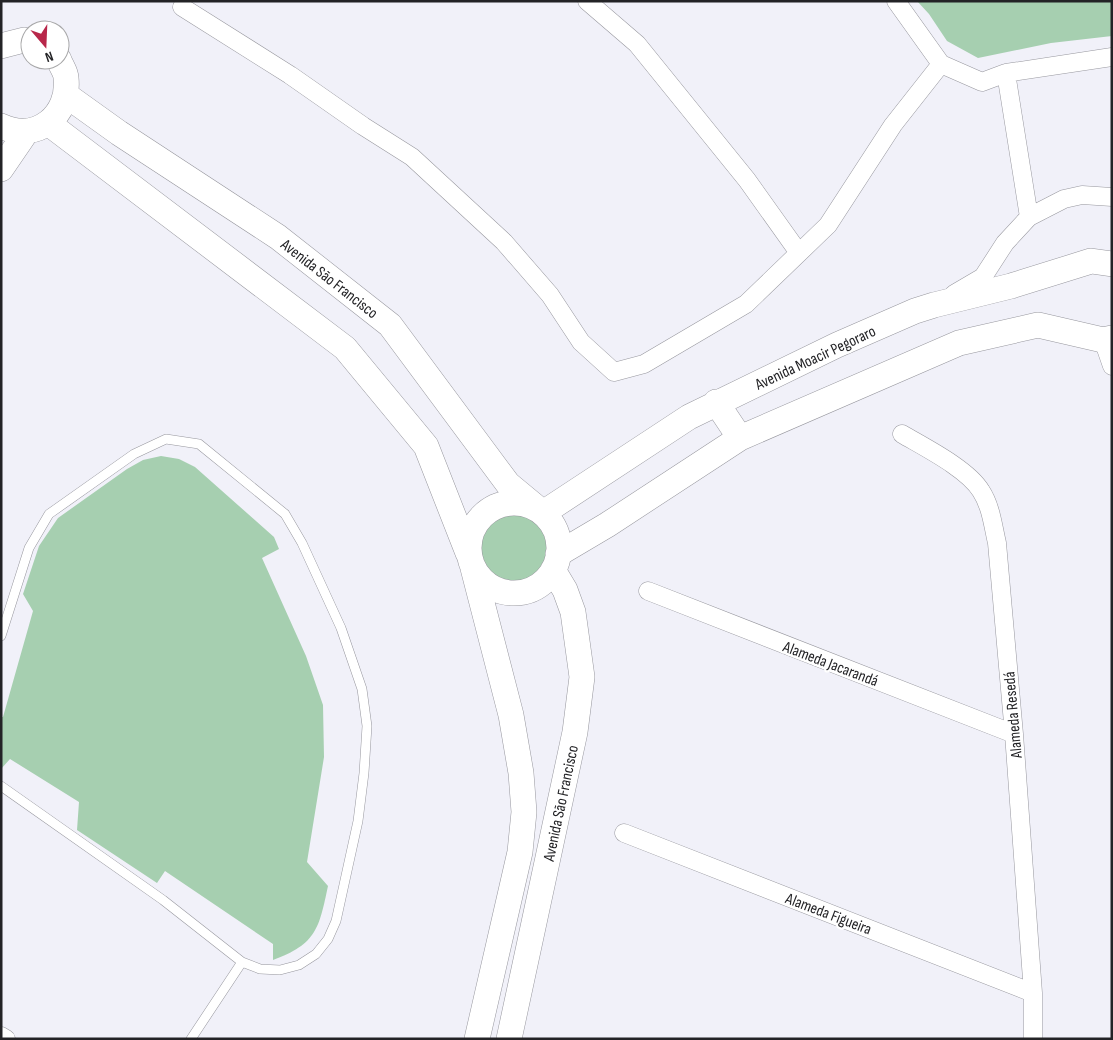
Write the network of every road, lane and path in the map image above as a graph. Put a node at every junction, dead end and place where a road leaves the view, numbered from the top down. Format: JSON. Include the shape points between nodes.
{"nodes":[{"id":1,"x":587,"y":1,"type":"edge"},
{"id":2,"x":896,"y":1,"type":"edge"},
{"id":3,"x":182,"y":7,"type":"dead end"},
{"id":4,"x":20,"y":41,"type":"edge"},
{"id":5,"x":3,"y":44,"type":"edge"},
{"id":6,"x":1112,"y":57,"type":"edge"},
{"id":7,"x":942,"y":64,"type":"junction"},
{"id":8,"x":63,"y":70,"type":"edge"},
{"id":9,"x":1006,"y":72,"type":"junction"},
{"id":10,"x":66,"y":95,"type":"junction"},
{"id":11,"x":1,"y":126,"type":"edge"},
{"id":12,"x":38,"y":127,"type":"junction"},
{"id":13,"x":1,"y":169,"type":"edge"},
{"id":14,"x":1112,"y":197,"type":"edge"},
{"id":15,"x":1029,"y":217,"type":"junction"},
{"id":16,"x":799,"y":253,"type":"junction"},
{"id":17,"x":1112,"y":264,"type":"edge"},
{"id":18,"x":934,"y":305,"type":"junction"},
{"id":19,"x":1107,"y":339,"type":"edge"},
{"id":20,"x":1112,"y":366,"type":"edge"},
{"id":21,"x":716,"y":402,"type":"junction"},
{"id":22,"x":902,"y":434,"type":"dead end"},
{"id":23,"x":740,"y":438,"type":"junction"},
{"id":24,"x":543,"y":513,"type":"junction"},
{"id":25,"x":471,"y":560,"type":"junction"},
{"id":26,"x":556,"y":562,"type":"junction"},
{"id":27,"x":648,"y":591,"type":"dead end"},
{"id":28,"x":1,"y":636,"type":"edge"},
{"id":29,"x":1014,"y":734,"type":"junction"},
{"id":30,"x":1,"y":786,"type":"edge"},
{"id":31,"x":624,"y":834,"type":"dead end"},
{"id":32,"x":242,"y":962,"type":"junction"},
{"id":33,"x":1033,"y":993,"type":"junction"},
{"id":34,"x":1,"y":1036,"type":"edge"},
{"id":35,"x":6,"y":1039,"type":"edge"},
{"id":36,"x":191,"y":1039,"type":"edge"},
{"id":37,"x":477,"y":1039,"type":"edge"},
{"id":38,"x":509,"y":1039,"type":"edge"},
{"id":39,"x":1033,"y":1039,"type":"edge"}],
"edges":[{"from":1,"to":16,"type":"street","via":[[637,44],[747,180]]},
{"from":2,"to":7,"type":"street"},
{"from":3,"to":16,"type":"street","via":[[412,156],[504,242],[550,295],[581,342],[614,372],[644,364],[746,304]]},
{"from":4,"to":5,"type":"main road"},
{"from":6,"to":9,"type":"street"},
{"from":7,"to":9,"type":"street","via":[[982,82]]},
{"from":7,"to":16,"type":"street","via":[[893,125],[828,225]]},
{"from":8,"to":10,"type":"main road"},
{"from":9,"to":15,"type":"street"},
{"from":10,"to":12,"type":"main road","via":[[60,111]]},
{"from":10,"to":24,"type":"main road","name":"Avenida São Francisco","via":[[278,237],[390,325],[508,484]]},
{"from":11,"to":12,"type":"main road","via":[[10,130]]},
{"from":12,"to":13,"type":"main road"},
{"from":12,"to":25,"type":"main road","name":"Avenida São Francisco","via":[[345,348],[426,446]]},
{"from":14,"to":15,"type":"street","via":[[1082,195],[1064,199]]},
{"from":15,"to":18,"type":"street","via":[[1004,243],[983,277]]},
{"from":17,"to":18,"type":"main road","name":"Avenida Moacir Pegoraro","via":[[1091,261]]},
{"from":18,"to":21,"type":"main road","name":"Avenida Moacir Pegoraro","via":[[837,345]]},
{"from":19,"to":20,"type":"street"},
{"from":19,"to":23,"type":"main road","via":[[1038,325],[959,343]]},
{"from":21,"to":23,"type":"main road"},
{"from":21,"to":24,"type":"main road","name":"Avenida Moacir Pegoraro"},
{"from":22,"to":29,"type":"street","name":"Alameda Resedá","via":[[953,465],[981,490],[987,502],[997,543]]},
{"from":23,"to":26,"type":"main road","via":[[606,525]]},
{"from":24,"to":25,"type":"main road","via":[[522,504],[506,503],[490,510],[477,521],[470,536]]},
{"from":24,"to":26,"type":"main road","via":[[553,525],[558,539]]},
{"from":25,"to":26,"type":"main road","via":[[486,583],[503,591],[522,592],[540,584]]},
{"from":25,"to":37,"type":"main road","name":"Avenida São Francisco","via":[[511,714],[524,812],[520,852]]},
{"from":26,"to":38,"type":"main road","name":"Avenida São Francisco","via":[[574,612],[582,677],[575,732]]},
{"from":27,"to":29,"type":"street","name":"Alameda Jacarandá"},
{"from":28,"to":32,"type":"lane","via":[[29,548],[49,514],[134,454],[166,439],[198,444],[285,514],[341,628],[362,689],[367,726],[364,773],[354,839],[336,922],[328,939],[316,954],[299,965],[280,970],[260,969]]},
{"from":29,"to":33,"type":"street","name":"Alameda Resedá"},
{"from":30,"to":32,"type":"lane","via":[[162,900]]},
{"from":31,"to":33,"type":"street","name":"Alameda Figueira"},
{"from":32,"to":36,"type":"lane"},
{"from":33,"to":39,"type":"street","name":"Alameda Resedá"},
{"from":34,"to":35,"type":"street"}]}
